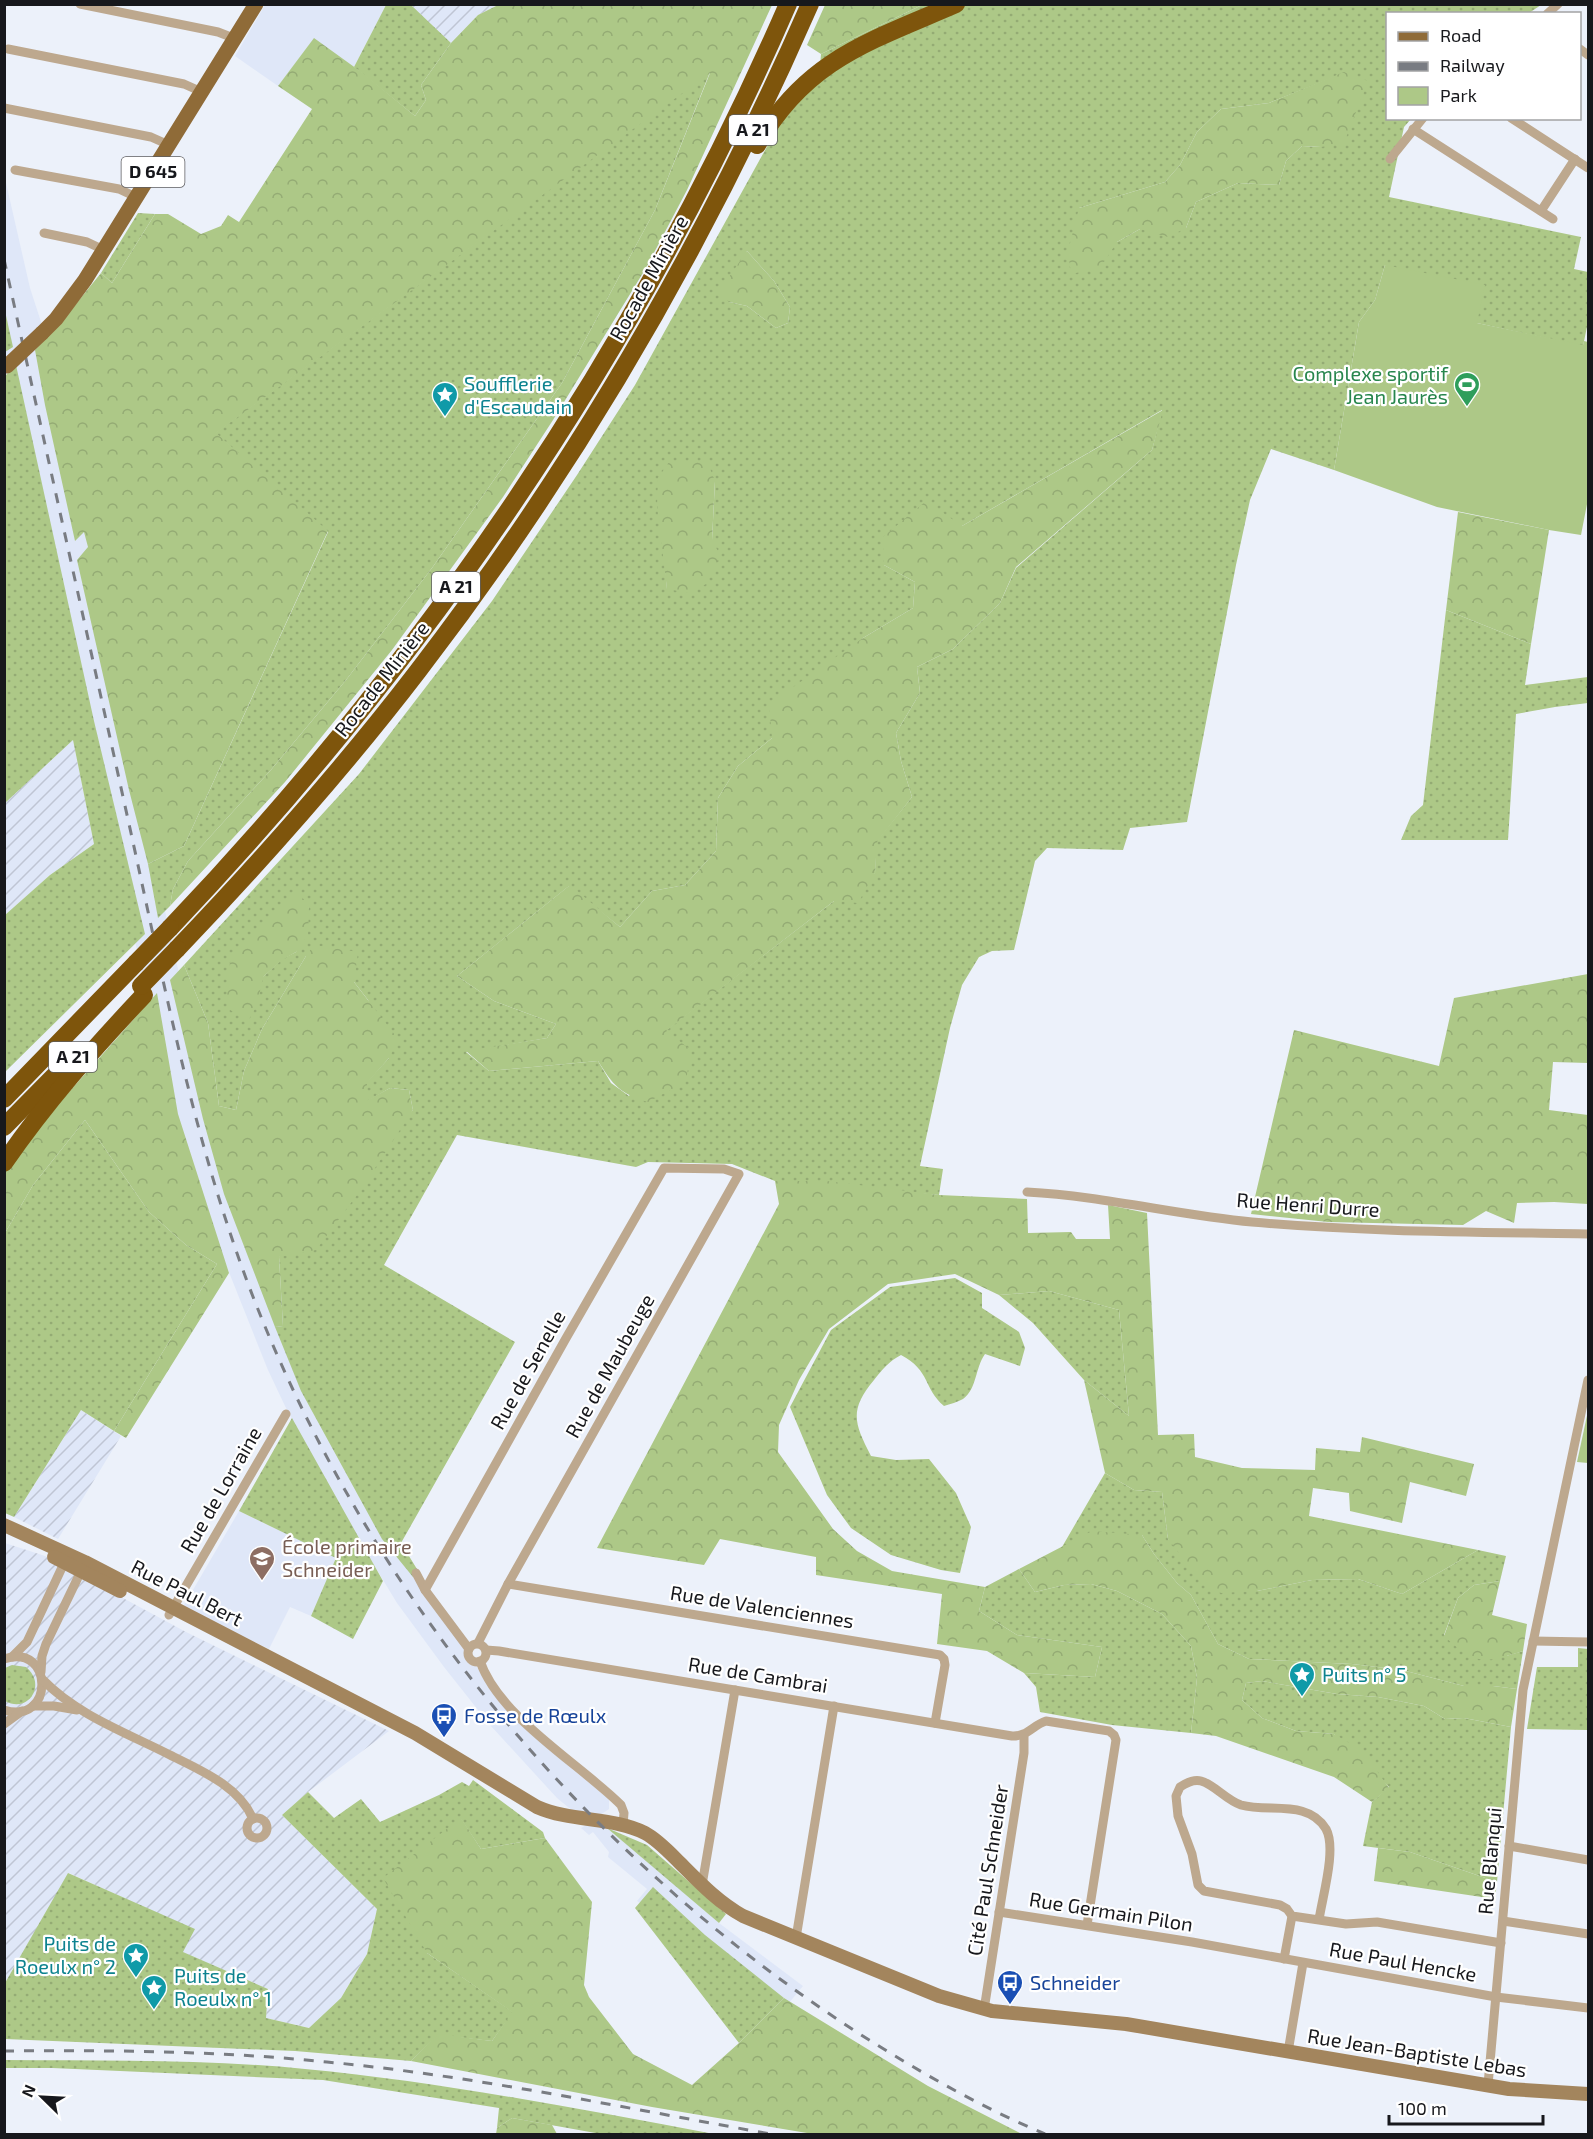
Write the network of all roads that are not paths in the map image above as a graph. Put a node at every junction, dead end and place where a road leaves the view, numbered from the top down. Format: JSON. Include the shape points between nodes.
{"nodes":[{"id":1,"x":80,"y":4,"type":"edge"},
{"id":2,"x":256,"y":4,"type":"edge"},
{"id":3,"x":788,"y":4,"type":"edge"},
{"id":4,"x":810,"y":4,"type":"edge"},
{"id":5,"x":956,"y":4,"type":"edge"},
{"id":6,"x":236,"y":39,"type":"junction"},
{"id":7,"x":8,"y":49,"type":"dead end"},
{"id":8,"x":202,"y":92,"type":"junction"},
{"id":9,"x":4,"y":108,"type":"edge"},
{"id":10,"x":1421,"y":120,"type":"edge"},
{"id":11,"x":1514,"y":120,"type":"edge"},
{"id":12,"x":1413,"y":129,"type":"junction"},
{"id":13,"x":169,"y":145,"type":"junction"},
{"id":14,"x":1390,"y":159,"type":"dead end"},
{"id":15,"x":1575,"y":159,"type":"junction"},
{"id":16,"x":1588,"y":168,"type":"edge"},
{"id":17,"x":15,"y":170,"type":"dead end"},
{"id":18,"x":136,"y":197,"type":"junction"},
{"id":19,"x":1541,"y":211,"type":"junction"},
{"id":20,"x":1553,"y":219,"type":"dead end"},
{"id":21,"x":44,"y":233,"type":"dead end"},
{"id":22,"x":104,"y":250,"type":"junction"},
{"id":23,"x":690,"y":253,"type":"junction"},
{"id":24,"x":6,"y":367,"type":"edge"},
{"id":25,"x":136,"y":963,"type":"junction"},
{"id":26,"x":143,"y":991,"type":"junction"},
{"id":27,"x":4,"y":1084,"type":"edge"},
{"id":28,"x":4,"y":1099,"type":"edge"},
{"id":29,"x":4,"y":1127,"type":"edge"},
{"id":30,"x":4,"y":1163,"type":"edge"},
{"id":31,"x":664,"y":1168,"type":"joint"},
{"id":32,"x":1027,"y":1192,"type":"dead end"},
{"id":33,"x":1588,"y":1234,"type":"edge"},
{"id":34,"x":1588,"y":1380,"type":"edge"},
{"id":35,"x":286,"y":1414,"type":"dead end"},
{"id":36,"x":4,"y":1525,"type":"edge"},
{"id":37,"x":4,"y":1534,"type":"edge"},
{"id":38,"x":66,"y":1558,"type":"junction"},
{"id":39,"x":83,"y":1566,"type":"junction"},
{"id":40,"x":416,"y":1573,"type":"dead end"},
{"id":41,"x":508,"y":1584,"type":"junction"},
{"id":42,"x":425,"y":1590,"type":"junction"},
{"id":43,"x":171,"y":1612,"type":"junction"},
{"id":44,"x":1533,"y":1641,"type":"junction"},
{"id":45,"x":1588,"y":1642,"type":"edge"},
{"id":46,"x":478,"y":1643,"type":"junction"},
{"id":47,"x":469,"y":1649,"type":"junction"},
{"id":48,"x":486,"y":1650,"type":"junction"},
{"id":49,"x":8,"y":1658,"type":"edge"},
{"id":50,"x":480,"y":1661,"type":"junction"},
{"id":51,"x":42,"y":1676,"type":"junction"},
{"id":52,"x":735,"y":1690,"type":"junction"},
{"id":53,"x":33,"y":1706,"type":"junction"},
{"id":54,"x":834,"y":1706,"type":"junction"},
{"id":55,"x":4,"y":1710,"type":"edge"},
{"id":56,"x":22,"y":1711,"type":"junction"},
{"id":57,"x":88,"y":1714,"type":"junction"},
{"id":58,"x":935,"y":1723,"type":"junction"},
{"id":59,"x":4,"y":1724,"type":"edge"},
{"id":60,"x":1024,"y":1735,"type":"junction"},
{"id":61,"x":253,"y":1819,"type":"dead end"},
{"id":62,"x":623,"y":1825,"type":"junction"},
{"id":63,"x":1509,"y":1846,"type":"junction"},
{"id":64,"x":1588,"y":1860,"type":"edge"},
{"id":65,"x":702,"y":1885,"type":"junction"},
{"id":66,"x":999,"y":1912,"type":"junction"},
{"id":67,"x":1292,"y":1916,"type":"junction"},
{"id":68,"x":1319,"y":1920,"type":"junction"},
{"id":69,"x":1503,"y":1921,"type":"junction"},
{"id":70,"x":1087,"y":1925,"type":"junction"},
{"id":71,"x":1588,"y":1934,"type":"edge"},
{"id":72,"x":796,"y":1938,"type":"junction"},
{"id":73,"x":1501,"y":1943,"type":"junction"},
{"id":74,"x":1217,"y":1947,"type":"joint"},
{"id":75,"x":1284,"y":1959,"type":"junction"},
{"id":76,"x":1303,"y":1963,"type":"junction"},
{"id":77,"x":1496,"y":1997,"type":"junction"},
{"id":78,"x":1588,"y":2008,"type":"edge"},
{"id":79,"x":984,"y":2010,"type":"junction"},
{"id":80,"x":1288,"y":2052,"type":"junction"},
{"id":81,"x":1488,"y":2085,"type":"junction"},
{"id":82,"x":1588,"y":2094,"type":"edge"}],
"edges":[{"from":1,"to":6,"type":"street","via":[[219,32]]},
{"from":2,"to":6,"type":"main road","number":"D 645"},
{"from":3,"to":25,"type":"highway","name":"Rocade Minière","number":"A 21","bridge":true,"via":[[681,228],[611,352],[473,564],[361,712],[266,824]]},
{"from":4,"to":23,"type":"highway","name":"Rocade Minière","number":"A 21"},
{"from":5,"to":23,"type":"highway","via":[[848,53],[804,83],[774,118],[710,228]]},
{"from":6,"to":8,"type":"main road","number":"D 645"},
{"from":7,"to":8,"type":"street","via":[[184,84]]},
{"from":8,"to":13,"type":"main road","number":"D 645"},
{"from":9,"to":13,"type":"street","via":[[151,137]]},
{"from":10,"to":12,"type":"street"},
{"from":11,"to":15,"type":"street"},
{"from":12,"to":14,"type":"street"},
{"from":12,"to":19,"type":"street"},
{"from":13,"to":18,"type":"main road","number":"D 645"},
{"from":15,"to":16,"type":"street"},
{"from":15,"to":19,"type":"street"},
{"from":17,"to":18,"type":"street","via":[[119,189]]},
{"from":18,"to":22,"type":"main road","number":"D 645"},
{"from":19,"to":20,"type":"street"},
{"from":21,"to":22,"type":"street","via":[[87,242]]},
{"from":22,"to":24,"type":"main road","number":"D 645","bridge":true,"via":[[67,305]]},
{"from":23,"to":26,"type":"highway","name":"Rocade Minière","number":"A 21","bridge":true,"via":[[583,435],[417,672],[360,744]]},
{"from":25,"to":27,"type":"highway"},
{"from":25,"to":28,"type":"highway","name":"Rocade Minière","number":"A 21"},
{"from":26,"to":29,"type":"highway","name":"Rocade Minière","number":"A 21"},
{"from":26,"to":30,"type":"highway","via":[[71,1074]]},
{"from":31,"to":41,"type":"street","name":"Rue de Maubeuge","via":[[724,1169],[739,1174]]},
{"from":31,"to":42,"type":"street","name":"Rue de Senelle"},
{"from":32,"to":33,"type":"street","name":"Rue Henri Durre","via":[[1336,1228]]},
{"from":34,"to":44,"type":"street","name":"Rue Blanqui"},
{"from":35,"to":43,"type":"street","name":"Rue de Lorraine"},
{"from":36,"to":38,"type":"street","name":"Rue Paul Bert"},
{"from":37,"to":38,"type":"street","name":"Rue Paul Bert"},
{"from":38,"to":39,"type":"street","name":"Rue Paul Bert"},
{"from":38,"to":49,"type":"street","via":[[27,1642]]},
{"from":39,"to":43,"type":"street","name":"Rue Paul Bert"},
{"from":39,"to":51,"type":"street","via":[[46,1644]]},
{"from":40,"to":42,"type":"street"},
{"from":41,"to":46,"type":"street","name":"Rue de Maubeuge"},
{"from":41,"to":58,"type":"street","name":"Rue de Valenciennes","via":[[939,1655],[945,1665]]},
{"from":42,"to":47,"type":"street"},
{"from":43,"to":62,"type":"street","name":"Rue Paul Bert","via":[[291,1667],[444,1748],[537,1807],[559,1815]]},
{"from":44,"to":45,"type":"street"},
{"from":44,"to":63,"type":"street","name":"Rue Blanqui","via":[[1520,1718]]},
{"from":46,"to":47,"type":"street"},
{"from":46,"to":48,"type":"street"},
{"from":47,"to":50,"type":"street","via":[[470,1659]]},
{"from":48,"to":50,"type":"street"},
{"from":48,"to":52,"type":"street","name":"Rue de Cambrai"},
{"from":49,"to":51,"type":"street","via":[[27,1659]]},
{"from":50,"to":62,"type":"street","via":[[492,1684],[517,1714],[621,1805]]},
{"from":51,"to":53,"type":"street","via":[[41,1694]]},
{"from":51,"to":57,"type":"street","via":[[60,1695]]},
{"from":52,"to":54,"type":"street","name":"Rue de Cambrai"},
{"from":52,"to":65,"type":"street"},
{"from":53,"to":56,"type":"street"},
{"from":53,"to":57,"type":"street","via":[[54,1706]]},
{"from":54,"to":58,"type":"street","name":"Rue de Cambrai"},
{"from":54,"to":72,"type":"street"},
{"from":55,"to":56,"type":"street"},
{"from":56,"to":59,"type":"street"},
{"from":57,"to":61,"type":"street","via":[[209,1776],[238,1796]]},
{"from":58,"to":60,"type":"street","name":"Rue de Cambrai"},
{"from":60,"to":66,"type":"street","name":"Cité Paul Schneider"},
{"from":60,"to":70,"type":"street","via":[[1046,1721],[1105,1730],[1115,1737]]},
{"from":62,"to":65,"type":"street","name":"Rue Paul Bert","via":[[656,1840]]},
{"from":63,"to":64,"type":"street"},
{"from":63,"to":69,"type":"street","name":"Rue Blanqui"},
{"from":65,"to":72,"type":"street","name":"Rue Paul Bert","via":[[736,1912]]},
{"from":66,"to":70,"type":"street","name":"Rue Germain Pilon"},
{"from":66,"to":79,"type":"street","name":"Cité Paul Schneider"},
{"from":67,"to":68,"type":"street"},
{"from":67,"to":68,"type":"street","via":[[1280,1905],[1208,1893],[1200,1888],[1177,1811],[1177,1792],[1184,1784],[1201,1781],[1239,1804],[1303,1811],[1321,1823],[1330,1851]]},
{"from":67,"to":75,"type":"street"},
{"from":68,"to":73,"type":"street","via":[[1346,1924],[1377,1922]]},
{"from":69,"to":71,"type":"street"},
{"from":69,"to":73,"type":"street","name":"Rue Blanqui"},
{"from":70,"to":74,"type":"street","name":"Rue Germain Pilon"},
{"from":72,"to":79,"type":"street","name":"Rue Paul Bert","via":[[939,1996]]},
{"from":73,"to":77,"type":"street","name":"Rue Blanqui"},
{"from":74,"to":75,"type":"street","name":"Rue Paul Hencke"},
{"from":75,"to":76,"type":"street","name":"Rue Paul Hencke"},
{"from":76,"to":77,"type":"street","name":"Rue Paul Hencke"},
{"from":76,"to":80,"type":"street","name":"Rue Paul Hencke"},
{"from":77,"to":78,"type":"street","name":"Rue Paul Hencke"},
{"from":77,"to":81,"type":"street","name":"Rue Blanqui"},
{"from":79,"to":80,"type":"street","name":"Rue Jean-Baptiste Lebas","via":[[1126,2024]]},
{"from":80,"to":81,"type":"street","name":"Rue Jean-Baptiste Lebas"},
{"from":81,"to":82,"type":"street","name":"Rue Jean-Baptiste Lebas"}]}
